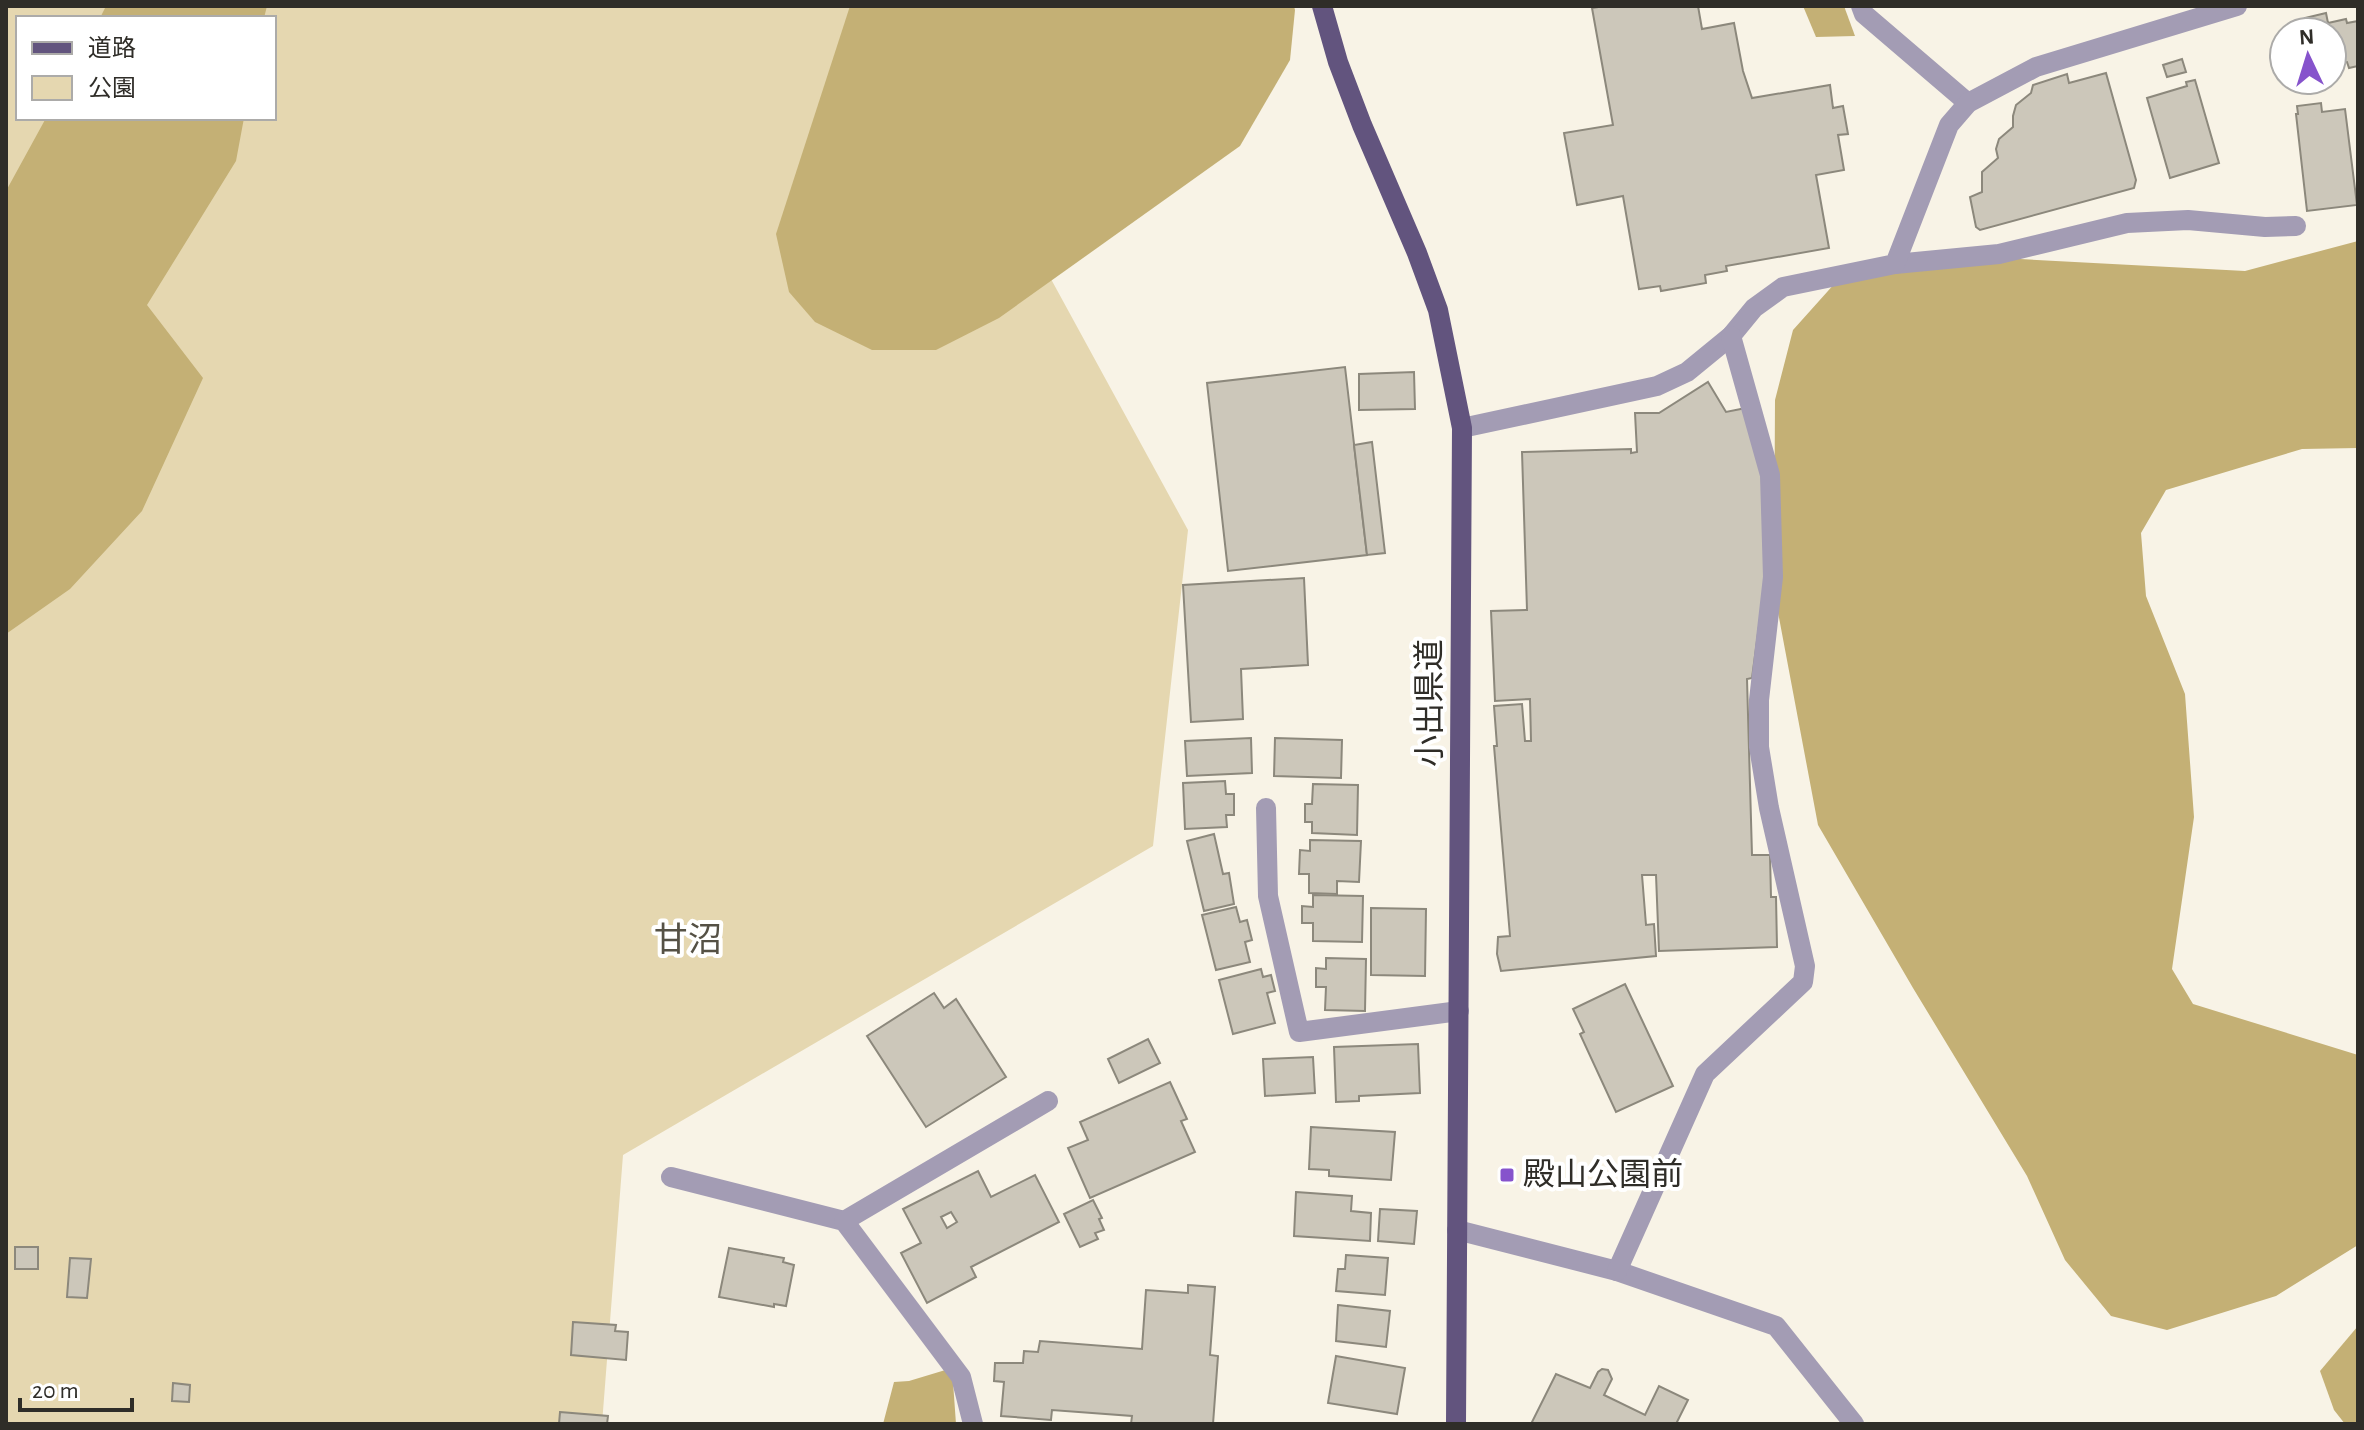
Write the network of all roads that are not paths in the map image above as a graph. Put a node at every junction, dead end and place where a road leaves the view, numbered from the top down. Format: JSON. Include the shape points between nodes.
{"nodes":[{"id":1,"x":1322,"y":6,"type":"edge"},
{"id":2,"x":1861,"y":6,"type":"edge"},
{"id":3,"x":2237,"y":6,"type":"edge"},
{"id":4,"x":1968,"y":103,"type":"junction"},
{"id":5,"x":2296,"y":226,"type":"dead end"},
{"id":6,"x":1895,"y":264,"type":"junction"},
{"id":7,"x":1731,"y":336,"type":"junction"},
{"id":8,"x":1462,"y":428,"type":"junction"},
{"id":9,"x":1266,"y":808,"type":"dead end"},
{"id":10,"x":1459,"y":1011,"type":"junction"},
{"id":11,"x":1048,"y":1101,"type":"dead end"},
{"id":12,"x":671,"y":1177,"type":"dead end"},
{"id":13,"x":844,"y":1221,"type":"junction"},
{"id":14,"x":1457,"y":1230,"type":"junction"},
{"id":15,"x":1617,"y":1271,"type":"junction"},
{"id":16,"x":973,"y":1424,"type":"edge"},
{"id":17,"x":1456,"y":1424,"type":"edge"},
{"id":18,"x":1854,"y":1424,"type":"edge"}],
"edges":[{"from":1,"to":8,"type":"main road","name":"小出県道","via":[[1338,62],[1438,310]]},
{"from":2,"to":4,"type":"street"},
{"from":3,"to":4,"type":"street","via":[[2036,67]]},
{"from":4,"to":6,"type":"street","via":[[1949,125]]},
{"from":5,"to":6,"type":"street","via":[[2188,220],[2127,223],[1999,254]]},
{"from":6,"to":7,"type":"street","via":[[1783,287],[1754,308]]},
{"from":7,"to":8,"type":"street","via":[[1687,372],[1657,386]]},
{"from":7,"to":15,"type":"street","via":[[1770,475],[1773,577],[1759,747],[1805,966],[1803,982],[1705,1074]]},
{"from":8,"to":10,"type":"main road","name":"小出県道"},
{"from":9,"to":10,"type":"street","via":[[1268,896],[1299,1032]]},
{"from":10,"to":14,"type":"main road","name":"小出県道"},
{"from":11,"to":13,"type":"street"},
{"from":12,"to":13,"type":"street"},
{"from":13,"to":16,"type":"street","via":[[961,1377]]},
{"from":14,"to":15,"type":"street"},
{"from":14,"to":17,"type":"main road","name":"小出県道"},
{"from":15,"to":18,"type":"street","via":[[1776,1326]]}]}
